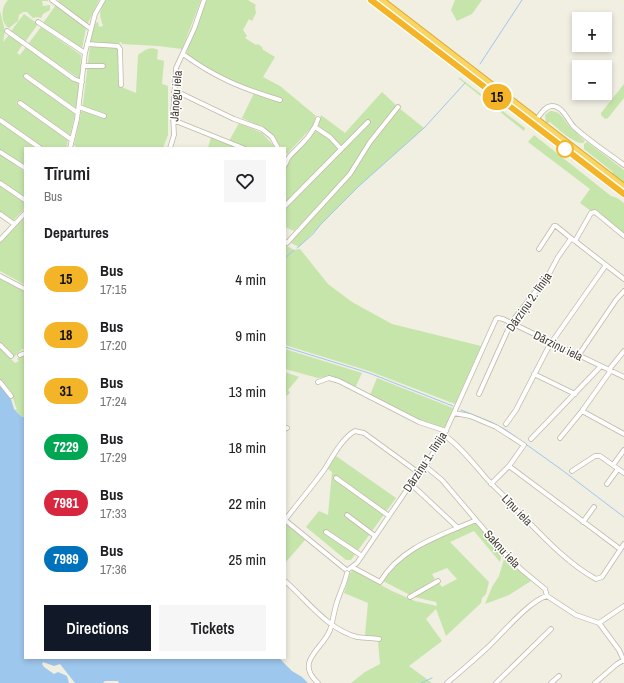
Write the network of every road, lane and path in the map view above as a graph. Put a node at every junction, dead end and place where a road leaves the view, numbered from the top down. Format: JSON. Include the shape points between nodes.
{"nodes":[{"id":1,"x":52,"y":0,"type":"edge"},
{"id":2,"x":102,"y":0,"type":"edge"},
{"id":3,"x":204,"y":0,"type":"edge"},
{"id":4,"x":371,"y":0,"type":"edge"},
{"id":5,"x":381,"y":0,"type":"edge"},
{"id":6,"x":38,"y":22,"type":"dead end"},
{"id":7,"x":91,"y":29,"type":"junction"},
{"id":8,"x":7,"y":31,"type":"dead end"},
{"id":9,"x":87,"y":44,"type":"junction"},
{"id":10,"x":85,"y":53,"type":"junction"},
{"id":11,"x":183,"y":54,"type":"junction"},
{"id":12,"x":84,"y":66,"type":"junction"},
{"id":13,"x":103,"y":66,"type":"dead end"},
{"id":14,"x":26,"y":76,"type":"dead end"},
{"id":15,"x":82,"y":82,"type":"junction"},
{"id":16,"x":121,"y":85,"type":"dead end"},
{"id":17,"x":174,"y":92,"type":"junction"},
{"id":18,"x":280,"y":100,"type":"dead end"},
{"id":19,"x":20,"y":103,"type":"dead end"},
{"id":20,"x":79,"y":107,"type":"junction"},
{"id":21,"x":398,"y":107,"type":"dead end"},
{"id":22,"x":78,"y":112,"type":"junction"},
{"id":23,"x":104,"y":116,"type":"dead end"},
{"id":24,"x":318,"y":118,"type":"dead end"},
{"id":25,"x":0,"y":120,"type":"edge"},
{"id":26,"x":173,"y":120,"type":"junction"},
{"id":27,"x":368,"y":122,"type":"dead end"},
{"id":28,"x":535,"y":122,"type":"junction"},
{"id":29,"x":315,"y":127,"type":"junction"},
{"id":30,"x":72,"y":140,"type":"junction"},
{"id":31,"x":39,"y":147,"type":"edge"},
{"id":32,"x":70,"y":147,"type":"edge"},
{"id":33,"x":172,"y":147,"type":"edge"},
{"id":34,"x":240,"y":147,"type":"edge"},
{"id":35,"x":277,"y":147,"type":"edge"},
{"id":36,"x":341,"y":149,"type":"junction"},
{"id":37,"x":0,"y":152,"type":"edge"},
{"id":38,"x":286,"y":157,"type":"edge"},
{"id":39,"x":624,"y":165,"type":"edge"},
{"id":40,"x":24,"y":167,"type":"edge"},
{"id":41,"x":0,"y":183,"type":"edge"},
{"id":42,"x":624,"y":186,"type":"edge"},
{"id":43,"x":624,"y":194,"type":"edge"},
{"id":44,"x":24,"y":199,"type":"edge"},
{"id":45,"x":286,"y":205,"type":"edge"},
{"id":46,"x":0,"y":214,"type":"edge"},
{"id":47,"x":24,"y":214,"type":"edge"},
{"id":48,"x":14,"y":224,"type":"junction"},
{"id":49,"x":624,"y":236,"type":"edge"},
{"id":50,"x":0,"y":240,"type":"edge"},
{"id":51,"x":574,"y":240,"type":"junction"},
{"id":52,"x":286,"y":243,"type":"edge"},
{"id":53,"x":539,"y":249,"type":"dead end"},
{"id":54,"x":606,"y":265,"type":"junction"},
{"id":55,"x":0,"y":276,"type":"edge"},
{"id":56,"x":624,"y":279,"type":"edge"},
{"id":57,"x":24,"y":288,"type":"edge"},
{"id":58,"x":624,"y":291,"type":"edge"},
{"id":59,"x":512,"y":323,"type":"junction"},
{"id":60,"x":552,"y":343,"type":"junction"},
{"id":61,"x":0,"y":345,"type":"edge"},
{"id":62,"x":484,"y":346,"type":"joint"},
{"id":63,"x":624,"y":351,"type":"edge"},
{"id":64,"x":24,"y":353,"type":"edge"},
{"id":65,"x":20,"y":355,"type":"dead end"},
{"id":66,"x":11,"y":356,"type":"dead end"},
{"id":67,"x":578,"y":356,"type":"junction"},
{"id":68,"x":601,"y":366,"type":"junction"},
{"id":69,"x":610,"y":370,"type":"junction"},
{"id":70,"x":534,"y":374,"type":"junction"},
{"id":71,"x":624,"y":377,"type":"edge"},
{"id":72,"x":0,"y":382,"type":"edge"},
{"id":73,"x":318,"y":382,"type":"dead end"},
{"id":74,"x":479,"y":394,"type":"dead end"},
{"id":75,"x":575,"y":394,"type":"junction"},
{"id":76,"x":11,"y":396,"type":"dead end"},
{"id":77,"x":582,"y":411,"type":"junction"},
{"id":78,"x":454,"y":413,"type":"junction"},
{"id":79,"x":506,"y":424,"type":"dead end"},
{"id":80,"x":445,"y":433,"type":"junction"},
{"id":81,"x":624,"y":434,"type":"edge"},
{"id":82,"x":560,"y":438,"type":"dead end"},
{"id":83,"x":531,"y":439,"type":"dead end"},
{"id":84,"x":624,"y":450,"type":"edge"},
{"id":85,"x":425,"y":466,"type":"junction"},
{"id":86,"x":509,"y":466,"type":"junction"},
{"id":87,"x":613,"y":466,"type":"junction"},
{"id":88,"x":618,"y":469,"type":"junction"},
{"id":89,"x":572,"y":471,"type":"dead end"},
{"id":90,"x":419,"y":473,"type":"junction"},
{"id":91,"x":624,"y":473,"type":"edge"},
{"id":92,"x":336,"y":478,"type":"dead end"},
{"id":93,"x":411,"y":484,"type":"junction"},
{"id":94,"x":491,"y":484,"type":"junction"},
{"id":95,"x":607,"y":484,"type":"dead end"},
{"id":96,"x":594,"y":507,"type":"dead end"},
{"id":97,"x":347,"y":515,"type":"dead end"},
{"id":98,"x":389,"y":516,"type":"junction"},
{"id":99,"x":286,"y":519,"type":"edge"},
{"id":100,"x":476,"y":520,"type":"junction"},
{"id":101,"x":286,"y":521,"type":"edge"},
{"id":102,"x":583,"y":522,"type":"junction"},
{"id":103,"x":458,"y":528,"type":"junction"},
{"id":104,"x":326,"y":532,"type":"dead end"},
{"id":105,"x":375,"y":536,"type":"junction"},
{"id":106,"x":624,"y":544,"type":"edge"},
{"id":107,"x":620,"y":549,"type":"junction"},
{"id":108,"x":362,"y":556,"type":"junction"},
{"id":109,"x":348,"y":569,"type":"junction"},
{"id":110,"x":286,"y":581,"type":"edge"},
{"id":111,"x":438,"y":581,"type":"dead end"},
{"id":112,"x":548,"y":596,"type":"junction"},
{"id":113,"x":410,"y":597,"type":"dead end"},
{"id":114,"x":624,"y":606,"type":"edge"},
{"id":115,"x":599,"y":623,"type":"junction"},
{"id":116,"x":331,"y":624,"type":"junction"},
{"id":117,"x":551,"y":629,"type":"dead end"},
{"id":118,"x":379,"y":639,"type":"dead end"},
{"id":119,"x":624,"y":661,"type":"edge"},
{"id":120,"x":559,"y":676,"type":"dead end"},
{"id":121,"x":318,"y":683,"type":"edge"},
{"id":122,"x":447,"y":683,"type":"edge"},
{"id":123,"x":496,"y":683,"type":"edge"},
{"id":124,"x":551,"y":683,"type":"edge"},
{"id":125,"x":595,"y":683,"type":"edge"}],
"edges":[{"from":1,"to":7,"type":"street"},
{"from":2,"to":7,"type":"street"},
{"from":3,"to":11,"type":"street","name":"Jāņogu iela"},
{"from":4,"to":28,"type":"highway"},
{"from":5,"to":28,"type":"highway"},
{"from":6,"to":10,"type":"street"},
{"from":7,"to":9,"type":"street"},
{"from":8,"to":15,"type":"street","via":[[74,79]]},
{"from":9,"to":10,"type":"street"},
{"from":9,"to":16,"type":"street","via":[[118,46]]},
{"from":10,"to":12,"type":"street"},
{"from":11,"to":17,"type":"street","name":"Jāņogu iela","via":[[176,68]]},
{"from":11,"to":18,"type":"street","via":[[220,78]]},
{"from":12,"to":13,"type":"street"},
{"from":12,"to":15,"type":"street"},
{"from":14,"to":22,"type":"street"},
{"from":15,"to":20,"type":"street"},
{"from":17,"to":26,"type":"street","name":"Jāņogu iela"},
{"from":17,"to":35,"type":"street","via":[[262,129],[272,137]]},
{"from":19,"to":30,"type":"street"},
{"from":20,"to":22,"type":"street"},
{"from":20,"to":23,"type":"street"},
{"from":21,"to":52,"type":"street","via":[[370,142],[350,174]]},
{"from":22,"to":30,"type":"street"},
{"from":24,"to":29,"type":"street"},
{"from":25,"to":31,"type":"street"},
{"from":26,"to":33,"type":"street","name":"Jāņogu iela"},
{"from":26,"to":34,"type":"street"},
{"from":27,"to":36,"type":"street"},
{"from":28,"to":39,"type":"street","via":[[547,107],[556,107],[574,126]]},
{"from":28,"to":42,"type":"highway"},
{"from":28,"to":43,"type":"highway"},
{"from":29,"to":36,"type":"street","via":[[330,137]]},
{"from":29,"to":38,"type":"street"},
{"from":30,"to":32,"type":"street"},
{"from":36,"to":45,"type":"street"},
{"from":37,"to":40,"type":"street"},
{"from":41,"to":44,"type":"street"},
{"from":46,"to":48,"type":"street"},
{"from":47,"to":48,"type":"street"},
{"from":48,"to":50,"type":"street"},
{"from":49,"to":51,"type":"street","name":"Dārziņu 2. līnija","via":[[595,212],[591,213]]},
{"from":51,"to":53,"type":"street","via":[[554,226]]},
{"from":51,"to":54,"type":"street"},
{"from":51,"to":59,"type":"street","name":"Dārziņu 2. līnija","via":[[568,242],[549,274]]},
{"from":54,"to":56,"type":"street"},
{"from":54,"to":60,"type":"street"},
{"from":55,"to":57,"type":"street"},
{"from":58,"to":67,"type":"street"},
{"from":59,"to":60,"type":"street","name":"Dārziņu iela"},
{"from":59,"to":62,"type":"street","name":"Dārziņu iela","via":[[498,318]]},
{"from":59,"to":74,"type":"street","name":"Dārziņu 2. līnija"},
{"from":60,"to":67,"type":"street","name":"Dārziņu iela"},
{"from":60,"to":70,"type":"street"},
{"from":61,"to":66,"type":"street"},
{"from":62,"to":78,"type":"street","name":"Dārziņu 1. līnija"},
{"from":63,"to":69,"type":"street"},
{"from":64,"to":65,"type":"street"},
{"from":67,"to":68,"type":"street","name":"Dārziņu iela"},
{"from":68,"to":69,"type":"street","name":"Dārziņu iela"},
{"from":68,"to":75,"type":"street"},
{"from":69,"to":71,"type":"street","name":"Dārziņu iela"},
{"from":69,"to":77,"type":"street"},
{"from":70,"to":75,"type":"street"},
{"from":70,"to":79,"type":"street"},
{"from":72,"to":76,"type":"street"},
{"from":73,"to":80,"type":"street","via":[[330,378],[339,381]]},
{"from":75,"to":83,"type":"street"},
{"from":77,"to":81,"type":"street"},
{"from":77,"to":82,"type":"street"},
{"from":78,"to":80,"type":"street","name":"Dārziņu 1. līnija"},
{"from":78,"to":86,"type":"street","via":[[470,416],[496,427],[524,445]]},
{"from":80,"to":85,"type":"street","name":"Dārziņu 1. līnija"},
{"from":80,"to":94,"type":"street","name":"Līņu iela"},
{"from":84,"to":87,"type":"street"},
{"from":85,"to":90,"type":"street","name":"Dārziņu 1. līnija"},
{"from":85,"to":100,"type":"street","name":"Sakņu iela","via":[[442,480]]},
{"from":86,"to":94,"type":"street"},
{"from":86,"to":102,"type":"street"},
{"from":87,"to":88,"type":"street"},
{"from":87,"to":89,"type":"street","via":[[600,456],[595,456]]},
{"from":88,"to":91,"type":"street"},
{"from":88,"to":95,"type":"street"},
{"from":90,"to":93,"type":"street","name":"Dārziņu 1. līnija"},
{"from":90,"to":99,"type":"street","via":[[364,434],[355,431],[334,454]]},
{"from":92,"to":98,"type":"street"},
{"from":93,"to":98,"type":"street","name":"Dārziņu 1. līnija"},
{"from":93,"to":103,"type":"street"},
{"from":94,"to":107,"type":"street","name":"Līņu iela","via":[[551,545],[596,579],[602,578]]},
{"from":96,"to":102,"type":"street"},
{"from":97,"to":105,"type":"street"},
{"from":98,"to":105,"type":"street","name":"Dārziņu 1. līnija"},
{"from":100,"to":103,"type":"street"},
{"from":100,"to":112,"type":"street","name":"Sakņu iela","via":[[505,554],[545,589]]},
{"from":101,"to":109,"type":"street"},
{"from":102,"to":107,"type":"street"},
{"from":103,"to":109,"type":"street","via":[[408,552],[384,574],[380,582]]},
{"from":104,"to":108,"type":"street"},
{"from":105,"to":108,"type":"street","name":"Dārziņu 1. līnija"},
{"from":106,"to":107,"type":"street"},
{"from":108,"to":109,"type":"street","name":"Dārziņu 1. līnija"},
{"from":109,"to":116,"type":"street"},
{"from":110,"to":116,"type":"street"},
{"from":111,"to":113,"type":"street"},
{"from":112,"to":115,"type":"street","name":"Sakņu iela","via":[[576,615]]},
{"from":112,"to":122,"type":"street","via":[[540,598],[529,607]]},
{"from":114,"to":115,"type":"street"},
{"from":115,"to":119,"type":"street"},
{"from":116,"to":118,"type":"street","via":[[358,637]]},
{"from":116,"to":121,"type":"street","via":[[328,635],[314,651],[310,661],[310,672]]},
{"from":117,"to":123,"type":"street"},
{"from":119,"to":125,"type":"street"},
{"from":120,"to":124,"type":"street"}]}
